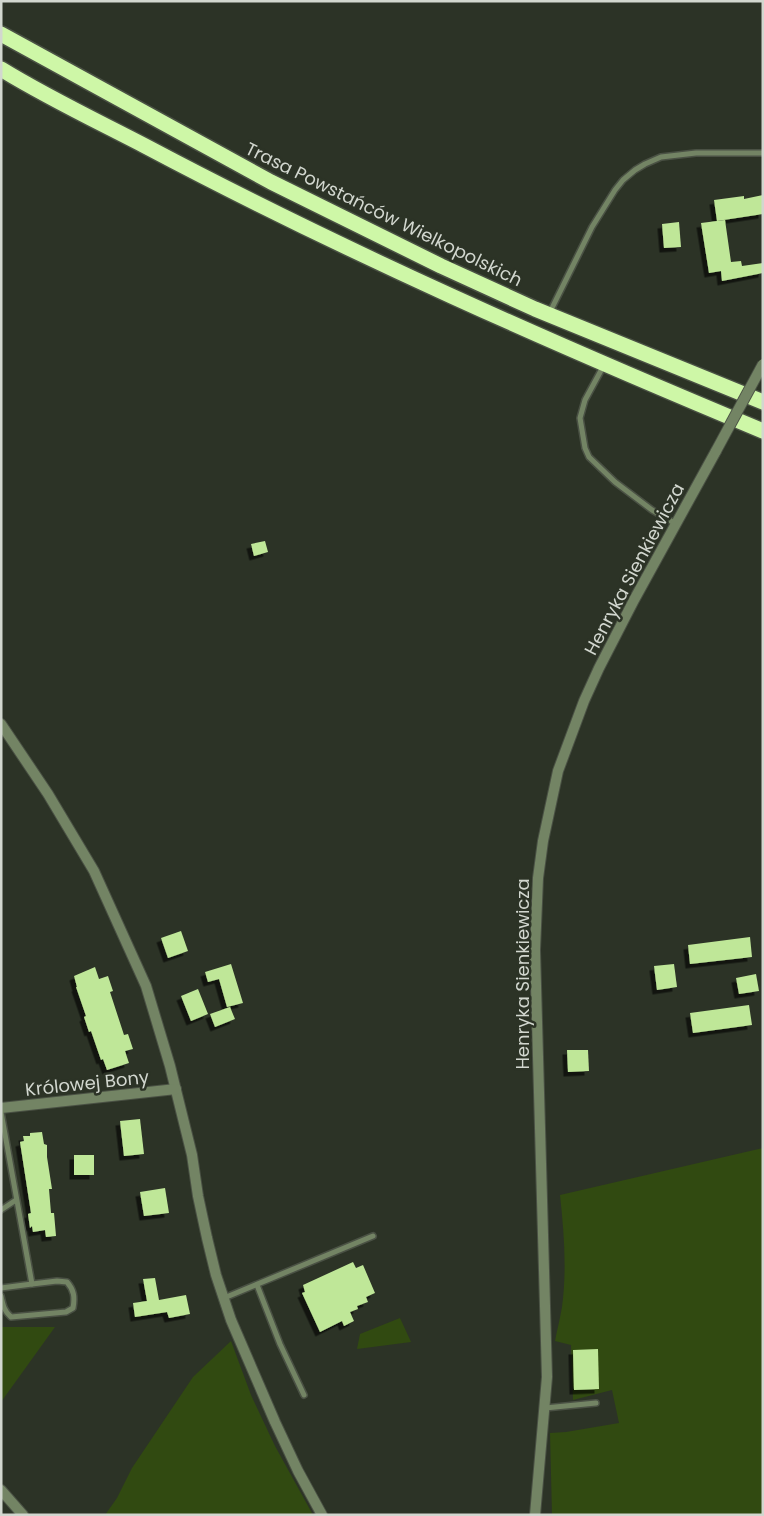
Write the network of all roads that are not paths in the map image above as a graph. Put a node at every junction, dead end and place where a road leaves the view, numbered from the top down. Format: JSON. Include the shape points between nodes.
{"nodes":[{"id":1,"x":1,"y":34,"type":"edge"},
{"id":2,"x":1,"y":70,"type":"edge"},
{"id":3,"x":763,"y":153,"type":"edge"},
{"id":4,"x":549,"y":314,"type":"junction"},
{"id":5,"x":763,"y":364,"type":"edge"},
{"id":6,"x":604,"y":365,"type":"junction"},
{"id":7,"x":763,"y":402,"type":"edge"},
{"id":8,"x":763,"y":431,"type":"edge"},
{"id":9,"x":676,"y":524,"type":"junction"},
{"id":10,"x":1,"y":724,"type":"edge"},
{"id":11,"x":176,"y":1089,"type":"junction"},
{"id":12,"x":1,"y":1108,"type":"edge"},
{"id":13,"x":1,"y":1112,"type":"edge"},
{"id":14,"x":16,"y":1200,"type":"junction"},
{"id":15,"x":1,"y":1210,"type":"edge"},
{"id":16,"x":373,"y":1236,"type":"dead end"},
{"id":17,"x":32,"y":1284,"type":"junction"},
{"id":18,"x":257,"y":1285,"type":"junction"},
{"id":19,"x":1,"y":1288,"type":"edge"},
{"id":20,"x":1,"y":1296,"type":"edge"},
{"id":21,"x":224,"y":1298,"type":"junction"},
{"id":22,"x":304,"y":1395,"type":"dead end"},
{"id":23,"x":596,"y":1403,"type":"dead end"},
{"id":24,"x":544,"y":1408,"type":"junction"},
{"id":25,"x":1,"y":1490,"type":"edge"},
{"id":26,"x":23,"y":1515,"type":"edge"},
{"id":27,"x":322,"y":1515,"type":"edge"},
{"id":28,"x":534,"y":1515,"type":"edge"}],
"edges":[{"from":1,"to":4,"type":"highway","name":"Trasa Powstańców Wielkopolskich","via":[[270,182],[441,266]]},
{"from":2,"to":6,"type":"highway","via":[[226,189],[471,306]]},
{"from":3,"to":4,"type":"lane","via":[[696,153],[661,157],[635,170],[615,190],[592,227]]},
{"from":4,"to":7,"type":"highway","name":"Trasa Powstańców Wielkopolskich"},
{"from":5,"to":9,"type":"street","name":"Henryka Sienkiewicza","bridge":true},
{"from":6,"to":8,"type":"highway"},
{"from":6,"to":9,"type":"lane","via":[[585,400],[580,418],[585,448],[615,482]]},
{"from":9,"to":24,"type":"street","name":"Henryka Sienkiewicza","via":[[584,701],[558,771],[543,842],[535,950],[547,1378]]},
{"from":10,"to":11,"type":"street","via":[[94,871],[146,986]]},
{"from":11,"to":12,"type":"street","name":"Królowej Bony"},
{"from":11,"to":21,"type":"street","via":[[207,1238]]},
{"from":13,"to":14,"type":"lane"},
{"from":14,"to":15,"type":"lane"},
{"from":14,"to":17,"type":"lane"},
{"from":16,"to":18,"type":"lane"},
{"from":17,"to":19,"type":"lane"},
{"from":17,"to":20,"type":"lane","via":[[67,1282],[72,1288],[73,1308],[66,1312],[11,1317]]},
{"from":18,"to":21,"type":"lane"},
{"from":18,"to":22,"type":"lane"},
{"from":21,"to":27,"type":"street","via":[[275,1422]]},
{"from":23,"to":24,"type":"lane"},
{"from":24,"to":28,"type":"street","name":"Henryka Sienkiewicza"},
{"from":25,"to":26,"type":"street"}]}
